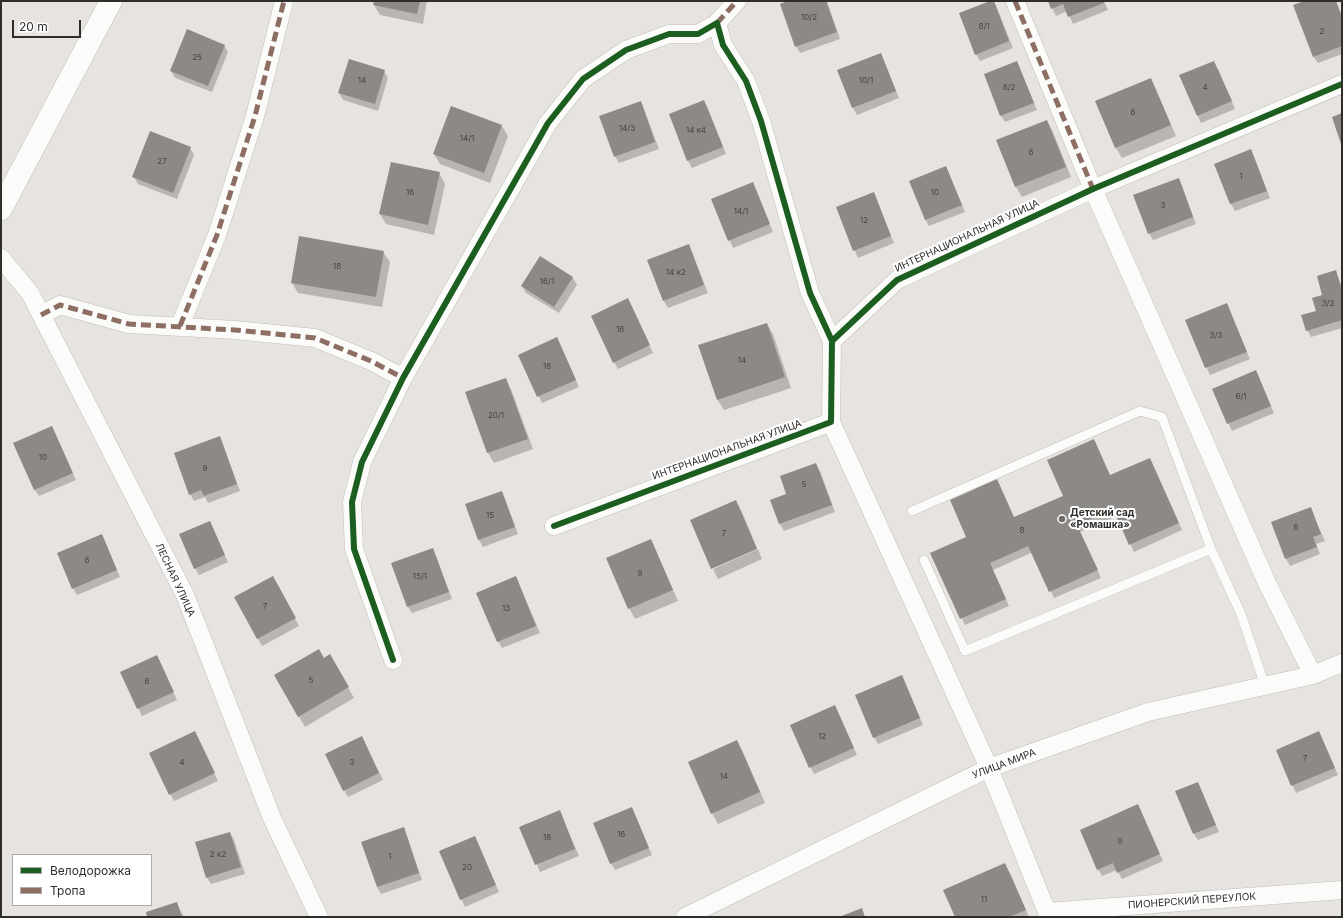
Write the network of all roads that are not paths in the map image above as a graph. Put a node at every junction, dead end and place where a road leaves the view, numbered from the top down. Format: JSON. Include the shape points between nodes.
{"nodes":[{"id":1,"x":111,"y":1,"type":"edge"},
{"id":2,"x":284,"y":1,"type":"edge"},
{"id":3,"x":737,"y":1,"type":"edge"},
{"id":4,"x":1015,"y":1,"type":"edge"},
{"id":5,"x":717,"y":23,"type":"junction"},
{"id":6,"x":1342,"y":84,"type":"edge"},
{"id":7,"x":1093,"y":189,"type":"junction"},
{"id":8,"x":1,"y":209,"type":"edge"},
{"id":9,"x":1,"y":258,"type":"edge"},
{"id":10,"x":41,"y":315,"type":"junction"},
{"id":11,"x":180,"y":326,"type":"junction"},
{"id":12,"x":832,"y":341,"type":"junction"},
{"id":13,"x":403,"y":378,"type":"junction"},
{"id":14,"x":831,"y":422,"type":"junction"},
{"id":15,"x":912,"y":511,"type":"dead end"},
{"id":16,"x":554,"y":526,"type":"dead end"},
{"id":17,"x":1212,"y":550,"type":"junction"},
{"id":18,"x":924,"y":560,"type":"dead end"},
{"id":19,"x":393,"y":660,"type":"dead end"},
{"id":20,"x":1342,"y":662,"type":"edge"},
{"id":21,"x":1313,"y":675,"type":"junction"},
{"id":22,"x":1265,"y":686,"type":"junction"},
{"id":23,"x":989,"y":768,"type":"junction"},
{"id":24,"x":1342,"y":890,"type":"edge"},
{"id":25,"x":1048,"y":914,"type":"edge"},
{"id":26,"x":319,"y":917,"type":"edge"},
{"id":27,"x":685,"y":917,"type":"edge"}],
"edges":[{"from":1,"to":8,"type":"main road"},
{"from":2,"to":11,"type":"street","via":[[256,116],[217,234]]},
{"from":3,"to":5,"type":"street"},
{"from":4,"to":7,"type":"street"},
{"from":5,"to":12,"type":"street","via":[[723,45],[746,80],[761,121],[810,293]]},
{"from":5,"to":13,"type":"street","via":[[698,34],[669,34],[626,50],[583,79],[548,123]]},
{"from":6,"to":7,"type":"street","name":"ИНТЕРНАЦИОНАЛЬНАЯ УЛИЦА"},
{"from":7,"to":12,"type":"street","name":"ИНТЕРНАЦИОНАЛЬНАЯ УЛИЦА","via":[[897,280]]},
{"from":7,"to":21,"type":"street","via":[[1267,584]]},
{"from":9,"to":10,"type":"street","name":"ЛЕСНАЯ УЛИЦА","via":[[30,293]]},
{"from":10,"to":11,"type":"street","via":[[60,305],[129,324]]},
{"from":10,"to":26,"type":"street","name":"ЛЕСНАЯ УЛИЦА","via":[[185,595],[272,818]]},
{"from":11,"to":13,"type":"street","via":[[315,338],[371,361]]},
{"from":12,"to":14,"type":"street"},
{"from":13,"to":19,"type":"street","via":[[362,462],[352,502],[354,550]]},
{"from":14,"to":16,"type":"street","name":"ИНТЕРНАЦИОНАЛЬНАЯ УЛИЦА"},
{"from":14,"to":23,"type":"street"},
{"from":15,"to":17,"type":"lane","via":[[1140,411],[1162,417]]},
{"from":17,"to":18,"type":"lane","via":[[965,651]]},
{"from":17,"to":22,"type":"lane","via":[[1241,614]]},
{"from":20,"to":21,"type":"street","name":"УЛИЦА МИРА"},
{"from":21,"to":22,"type":"street","name":"УЛИЦА МИРА"},
{"from":22,"to":23,"type":"street","name":"УЛИЦА МИРА","via":[[1148,712]]},
{"from":23,"to":25,"type":"street"},
{"from":23,"to":27,"type":"street","name":"УЛИЦА МИРА"},
{"from":24,"to":25,"type":"street","name":"ПИОНЕРСКИЙ ПЕРЕУЛОК"}]}
